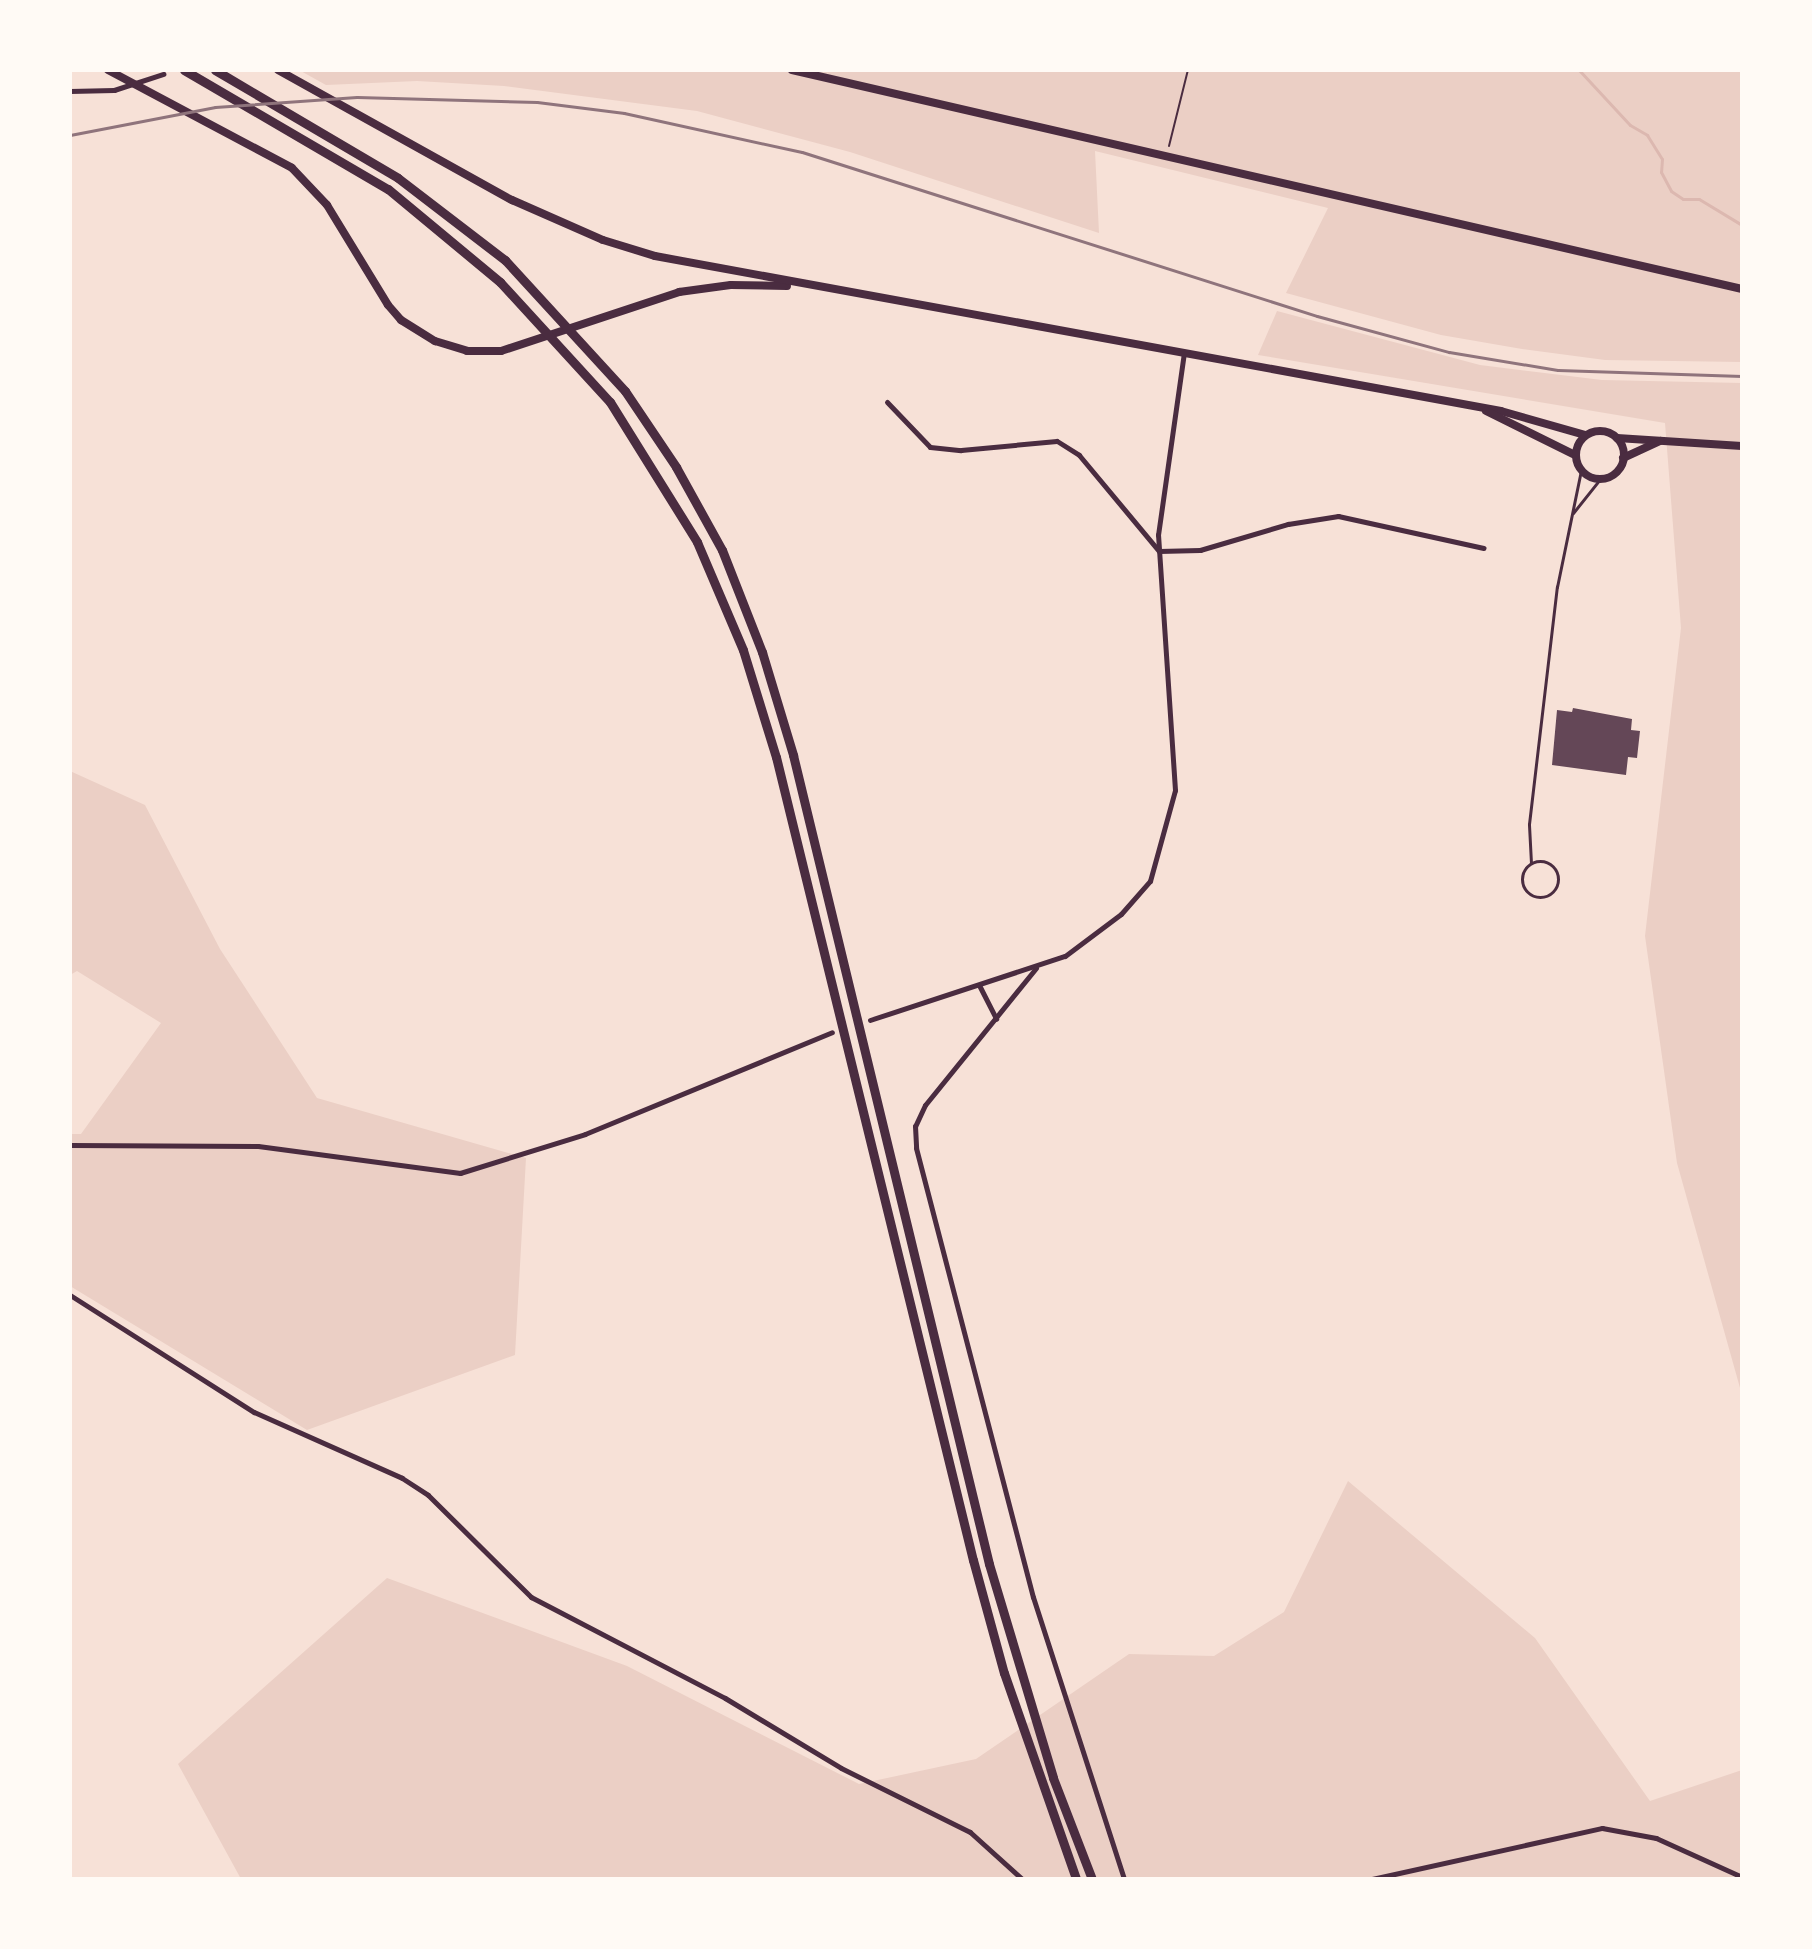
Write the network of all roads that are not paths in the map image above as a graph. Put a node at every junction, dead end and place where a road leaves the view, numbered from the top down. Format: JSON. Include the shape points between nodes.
{"nodes":[{"id":1,"x":108,"y":70,"type":"edge"},
{"id":2,"x":184,"y":70,"type":"edge"},
{"id":3,"x":215,"y":70,"type":"edge"},
{"id":4,"x":278,"y":70,"type":"edge"},
{"id":5,"x":792,"y":70,"type":"edge"},
{"id":6,"x":163,"y":74,"type":"dead end"},
{"id":7,"x":70,"y":91,"type":"edge"},
{"id":8,"x":803,"y":287,"type":"junction"},
{"id":9,"x":1742,"y":289,"type":"edge"},
{"id":10,"x":1184,"y":353,"type":"junction"},
{"id":11,"x":887,"y":402,"type":"dead end"},
{"id":12,"x":1481,"y":409,"type":"junction"},
{"id":13,"x":1585,"y":435,"type":"junction"},
{"id":14,"x":1617,"y":438,"type":"junction"},
{"id":15,"x":1661,"y":440,"type":"junction"},
{"id":16,"x":1742,"y":446,"type":"edge"},
{"id":17,"x":1575,"y":455,"type":"junction"},
{"id":18,"x":1623,"y":458,"type":"junction"},
{"id":19,"x":1581,"y":470,"type":"junction"},
{"id":20,"x":1600,"y":479,"type":"junction"},
{"id":21,"x":1573,"y":513,"type":"junction"},
{"id":22,"x":1484,"y":548,"type":"dead end"},
{"id":23,"x":1159,"y":551,"type":"junction"},
{"id":24,"x":1531,"y":863,"type":"junction"},
{"id":25,"x":1036,"y":968,"type":"junction"},
{"id":26,"x":979,"y":985,"type":"junction"},
{"id":27,"x":996,"y":1019,"type":"junction"},
{"id":28,"x":870,"y":1020,"type":"dead end"},
{"id":29,"x":832,"y":1032,"type":"dead end"},
{"id":30,"x":70,"y":1145,"type":"edge"},
{"id":31,"x":70,"y":1295,"type":"edge"},
{"id":32,"x":1742,"y":1877,"type":"edge"},
{"id":33,"x":1022,"y":1879,"type":"edge"},
{"id":34,"x":1076,"y":1879,"type":"edge"},
{"id":35,"x":1092,"y":1879,"type":"edge"},
{"id":36,"x":1124,"y":1879,"type":"edge"},
{"id":37,"x":1372,"y":1879,"type":"edge"}],
"edges":[{"from":1,"to":8,"type":"main road","via":[[292,168],[311,185],[401,320],[435,341],[467,351],[520,348],[692,290]]},
{"from":2,"to":34,"type":"highway","via":[[388,189],[447,233],[579,364],[675,502],[743,650],[791,815],[992,1631],[1043,1795]]},
{"from":3,"to":35,"type":"highway","via":[[427,196],[557,312],[652,429],[700,507],[762,652],[793,755],[989,1564],[1053,1778]]},
{"from":4,"to":8,"type":"main road","via":[[512,200],[603,240]]},
{"from":5,"to":9,"type":"main road"},
{"from":6,"to":7,"type":"street","via":[[114,90]]},
{"from":8,"to":10,"type":"main road"},
{"from":10,"to":12,"type":"main road"},
{"from":10,"to":23,"type":"street"},
{"from":11,"to":23,"type":"street","via":[[930,447],[961,450],[1057,441],[1079,455]]},
{"from":12,"to":13,"type":"main road"},
{"from":12,"to":17,"type":"main road"},
{"from":13,"to":14,"type":"main road","via":[[1602,431]]},
{"from":13,"to":17,"type":"main road"},
{"from":14,"to":15,"type":"main road"},
{"from":14,"to":18,"type":"main road"},
{"from":15,"to":16,"type":"main road"},
{"from":15,"to":18,"type":"main road"},
{"from":17,"to":19,"type":"main road"},
{"from":18,"to":20,"type":"main road","via":[[1616,472]]},
{"from":19,"to":20,"type":"main road"},
{"from":19,"to":21,"type":"lane"},
{"from":20,"to":21,"type":"lane"},
{"from":21,"to":24,"type":"lane","via":[[1558,581],[1530,811]]},
{"from":22,"to":23,"type":"street","via":[[1338,516],[1288,524],[1200,550]]},
{"from":23,"to":25,"type":"street","via":[[1175,790],[1163,845],[1150,881],[1121,914],[1065,956]]},
{"from":24,"to":24,"type":"lane","via":[[1523,873],[1523,886],[1536,897],[1547,895],[1556,887],[1554,869],[1544,862]]},
{"from":25,"to":26,"type":"street"},
{"from":25,"to":27,"type":"street"},
{"from":26,"to":27,"type":"street"},
{"from":26,"to":28,"type":"street"},
{"from":27,"to":36,"type":"street","via":[[925,1105],[915,1126],[916,1148],[1033,1597]]},
{"from":29,"to":30,"type":"street","via":[[585,1134],[460,1173],[258,1146]]},
{"from":31,"to":33,"type":"street","via":[[254,1412],[402,1478],[428,1495],[531,1597],[725,1698],[841,1768],[970,1832]]},
{"from":32,"to":37,"type":"street","via":[[1656,1838],[1602,1828]]}]}
